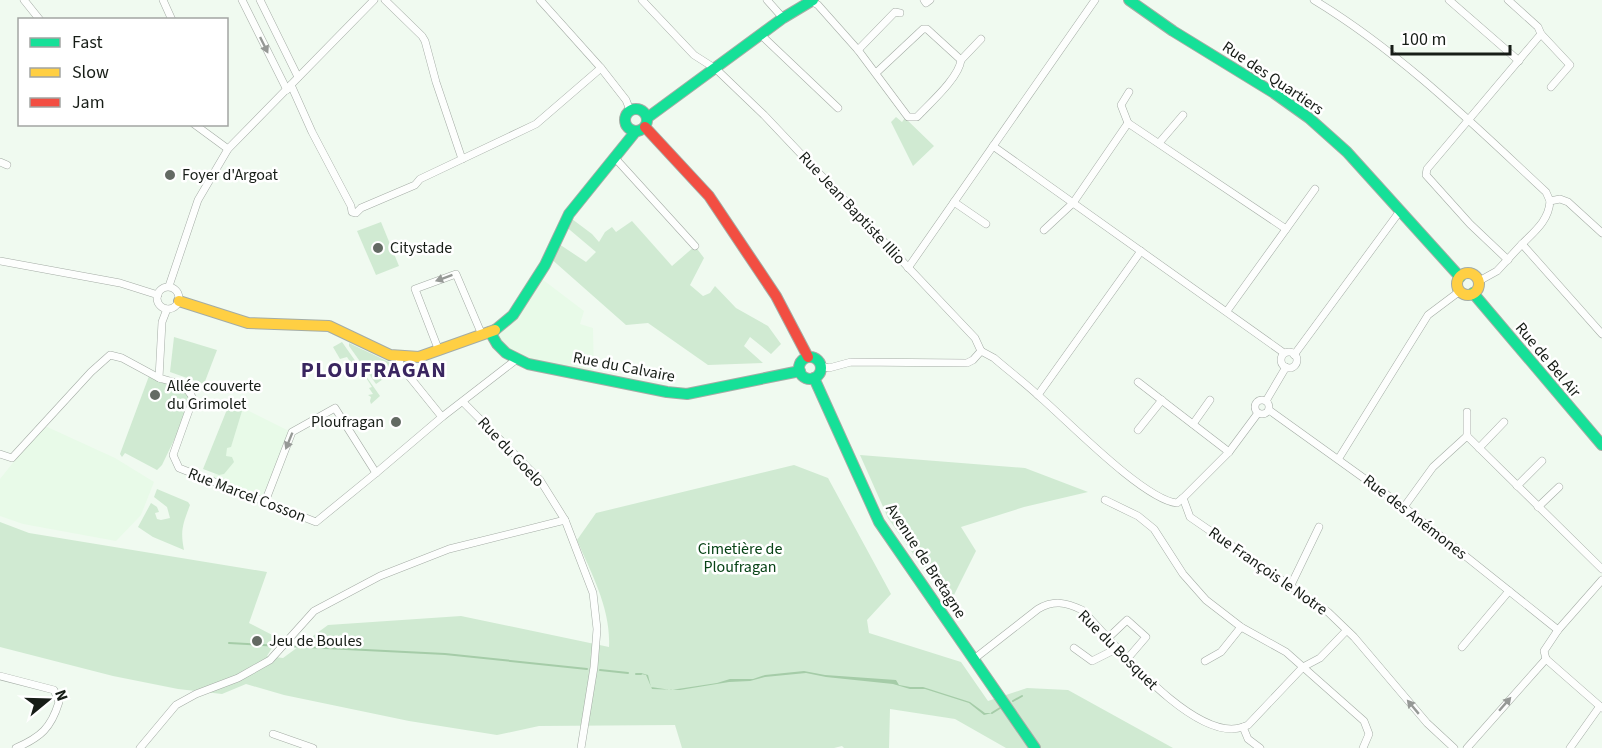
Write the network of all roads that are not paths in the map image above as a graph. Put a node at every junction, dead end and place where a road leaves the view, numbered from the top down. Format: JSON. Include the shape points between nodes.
{"nodes":[{"id":1,"x":24,"y":0,"type":"edge"},
{"id":2,"x":163,"y":0,"type":"edge"},
{"id":3,"x":242,"y":0,"type":"edge"},
{"id":4,"x":260,"y":0,"type":"edge"},
{"id":5,"x":374,"y":0,"type":"edge"},
{"id":6,"x":385,"y":0,"type":"edge"},
{"id":7,"x":540,"y":0,"type":"edge"},
{"id":8,"x":642,"y":0,"type":"edge"},
{"id":9,"x":767,"y":0,"type":"edge"},
{"id":10,"x":812,"y":0,"type":"edge"},
{"id":11,"x":924,"y":0,"type":"edge"},
{"id":12,"x":930,"y":0,"type":"edge"},
{"id":13,"x":1095,"y":0,"type":"edge"},
{"id":14,"x":1129,"y":0,"type":"edge"},
{"id":15,"x":1314,"y":0,"type":"edge"},
{"id":16,"x":1449,"y":0,"type":"edge"},
{"id":17,"x":1508,"y":0,"type":"edge"},
{"id":18,"x":900,"y":13,"type":"dead end"},
{"id":19,"x":38,"y":18,"type":"edge"},
{"id":20,"x":171,"y":18,"type":"edge"},
{"id":21,"x":783,"y":18,"type":"junction"},
{"id":22,"x":760,"y":34,"type":"junction"},
{"id":23,"x":1541,"y":34,"type":"junction"},
{"id":24,"x":981,"y":39,"type":"dead end"},
{"id":25,"x":858,"y":50,"type":"junction"},
{"id":26,"x":961,"y":60,"type":"junction"},
{"id":27,"x":1519,"y":61,"type":"junction"},
{"id":28,"x":601,"y":68,"type":"junction"},
{"id":29,"x":716,"y":69,"type":"junction"},
{"id":30,"x":876,"y":74,"type":"junction"},
{"id":31,"x":298,"y":77,"type":"junction"},
{"id":32,"x":1551,"y":87,"type":"dead end"},
{"id":33,"x":289,"y":88,"type":"junction"},
{"id":34,"x":1129,"y":92,"type":"dead end"},
{"id":35,"x":838,"y":108,"type":"dead end"},
{"id":36,"x":630,"y":110,"type":"junction"},
{"id":37,"x":1183,"y":115,"type":"dead end"},
{"id":38,"x":1468,"y":119,"type":"junction"},
{"id":39,"x":1128,"y":123,"type":"junction"},
{"id":40,"x":643,"y":125,"type":"junction"},
{"id":41,"x":197,"y":126,"type":"edge"},
{"id":42,"x":1159,"y":143,"type":"junction"},
{"id":43,"x":993,"y":146,"type":"junction"},
{"id":44,"x":228,"y":149,"type":"junction"},
{"id":45,"x":615,"y":158,"type":"junction"},
{"id":46,"x":462,"y":159,"type":"junction"},
{"id":47,"x":1315,"y":189,"type":"dead end"},
{"id":48,"x":1550,"y":201,"type":"junction"},
{"id":49,"x":954,"y":202,"type":"junction"},
{"id":50,"x":1073,"y":202,"type":"junction"},
{"id":51,"x":1400,"y":211,"type":"junction"},
{"id":52,"x":986,"y":224,"type":"dead end"},
{"id":53,"x":1286,"y":229,"type":"junction"},
{"id":54,"x":1044,"y":230,"type":"dead end"},
{"id":55,"x":1602,"y":233,"type":"edge"},
{"id":56,"x":1522,"y":244,"type":"junction"},
{"id":57,"x":694,"y":246,"type":"dead end"},
{"id":58,"x":1141,"y":251,"type":"junction"},
{"id":59,"x":1508,"y":260,"type":"junction"},
{"id":60,"x":0,"y":261,"type":"edge"},
{"id":61,"x":908,"y":267,"type":"junction"},
{"id":62,"x":1460,"y":277,"type":"junction"},
{"id":63,"x":1479,"y":280,"type":"junction"},
{"id":64,"x":168,"y":286,"type":"junction"},
{"id":65,"x":1460,"y":291,"type":"junction"},
{"id":66,"x":1473,"y":293,"type":"junction"},
{"id":67,"x":158,"y":294,"type":"junction"},
{"id":68,"x":179,"y":301,"type":"junction"},
{"id":69,"x":167,"y":309,"type":"junction"},
{"id":70,"x":1227,"y":311,"type":"junction"},
{"id":71,"x":486,"y":334,"type":"junction"},
{"id":72,"x":1602,"y":334,"type":"edge"},
{"id":73,"x":439,"y":351,"type":"junction"},
{"id":74,"x":981,"y":351,"type":"junction"},
{"id":75,"x":1284,"y":353,"type":"junction"},
{"id":76,"x":1294,"y":354,"type":"junction"},
{"id":77,"x":399,"y":356,"type":"junction"},
{"id":78,"x":808,"y":357,"type":"junction"},
{"id":79,"x":517,"y":359,"type":"junction"},
{"id":80,"x":821,"y":366,"type":"junction"},
{"id":81,"x":1286,"y":367,"type":"junction"},
{"id":82,"x":800,"y":371,"type":"junction"},
{"id":83,"x":159,"y":378,"type":"junction"},
{"id":84,"x":814,"y":378,"type":"junction"},
{"id":85,"x":1138,"y":382,"type":"dead end"},
{"id":86,"x":1038,"y":395,"type":"junction"},
{"id":87,"x":1162,"y":400,"type":"junction"},
{"id":88,"x":1210,"y":400,"type":"dead end"},
{"id":89,"x":1266,"y":401,"type":"junction"},
{"id":90,"x":464,"y":402,"type":"junction"},
{"id":91,"x":1269,"y":410,"type":"junction"},
{"id":92,"x":1467,"y":412,"type":"dead end"},
{"id":93,"x":1258,"y":413,"type":"junction"},
{"id":94,"x":442,"y":417,"type":"junction"},
{"id":95,"x":1504,"y":422,"type":"dead end"},
{"id":96,"x":1192,"y":424,"type":"junction"},
{"id":97,"x":1138,"y":430,"type":"dead end"},
{"id":98,"x":1467,"y":436,"type":"junction"},
{"id":99,"x":1602,"y":446,"type":"edge"},
{"id":100,"x":1479,"y":448,"type":"junction"},
{"id":101,"x":1229,"y":452,"type":"junction"},
{"id":102,"x":0,"y":454,"type":"edge"},
{"id":103,"x":1339,"y":458,"type":"junction"},
{"id":104,"x":1542,"y":461,"type":"dead end"},
{"id":105,"x":376,"y":473,"type":"junction"},
{"id":106,"x":1517,"y":486,"type":"junction"},
{"id":107,"x":1559,"y":487,"type":"dead end"},
{"id":108,"x":1184,"y":498,"type":"junction"},
{"id":109,"x":1105,"y":500,"type":"dead end"},
{"id":110,"x":265,"y":502,"type":"junction"},
{"id":111,"x":1404,"y":507,"type":"junction"},
{"id":112,"x":1538,"y":507,"type":"junction"},
{"id":113,"x":565,"y":520,"type":"junction"},
{"id":114,"x":1319,"y":527,"type":"dead end"},
{"id":115,"x":1602,"y":569,"type":"edge"},
{"id":116,"x":1602,"y":580,"type":"edge"},
{"id":117,"x":1291,"y":585,"type":"junction"},
{"id":118,"x":1596,"y":588,"type":"junction"},
{"id":119,"x":1509,"y":591,"type":"junction"},
{"id":120,"x":1602,"y":593,"type":"edge"},
{"id":121,"x":1241,"y":627,"type":"junction"},
{"id":122,"x":1558,"y":630,"type":"junction"},
{"id":123,"x":1347,"y":631,"type":"junction"},
{"id":124,"x":1108,"y":638,"type":"junction"},
{"id":125,"x":1462,"y":647,"type":"dead end"},
{"id":126,"x":1074,"y":648,"type":"dead end"},
{"id":127,"x":1118,"y":648,"type":"junction"},
{"id":128,"x":1128,"y":658,"type":"junction"},
{"id":129,"x":974,"y":659,"type":"junction"},
{"id":130,"x":1546,"y":659,"type":"junction"},
{"id":131,"x":1205,"y":661,"type":"dead end"},
{"id":132,"x":1303,"y":667,"type":"junction"},
{"id":133,"x":0,"y":676,"type":"edge"},
{"id":134,"x":1601,"y":707,"type":"edge"},
{"id":135,"x":1243,"y":727,"type":"junction"},
{"id":136,"x":273,"y":734,"type":"dead end"},
{"id":137,"x":16,"y":748,"type":"edge"},
{"id":138,"x":140,"y":748,"type":"edge"},
{"id":139,"x":313,"y":748,"type":"edge"},
{"id":140,"x":581,"y":748,"type":"edge"},
{"id":141,"x":1035,"y":748,"type":"edge"},
{"id":142,"x":1260,"y":748,"type":"edge"},
{"id":143,"x":1363,"y":748,"type":"edge"},
{"id":144,"x":1454,"y":748,"type":"edge"},
{"id":145,"x":1467,"y":748,"type":"edge"},
{"id":146,"x":1570,"y":748,"type":"edge"}],
"edges":[{"from":1,"to":19,"type":"street"},
{"from":2,"to":20,"type":"street"},
{"from":3,"to":33,"type":"street","one_way":true},
{"from":4,"to":31,"type":"street"},
{"from":5,"to":31,"type":"street"},
{"from":6,"to":46,"type":"street","via":[[425,41]]},
{"from":7,"to":28,"type":"street"},
{"from":8,"to":29,"type":"street","name":"Rue Jean Baptiste Illio","via":[[694,55]]},
{"from":9,"to":21,"type":"street"},
{"from":10,"to":21,"type":"street"},
{"from":10,"to":25,"type":"street"},
{"from":11,"to":12,"type":"street"},
{"from":13,"to":43,"type":"street"},
{"from":14,"to":51,"type":"street","name":"Rue des Quartiers","via":[[1309,118],[1347,152]]},
{"from":15,"to":38,"type":"street","via":[[1382,45]]},
{"from":16,"to":27,"type":"street"},
{"from":17,"to":23,"type":"street"},
{"from":18,"to":25,"type":"street","via":[[895,12]]},
{"from":21,"to":22,"type":"street"},
{"from":22,"to":29,"type":"street"},
{"from":22,"to":35,"type":"street"},
{"from":23,"to":27,"type":"street"},
{"from":23,"to":32,"type":"street","via":[[1570,65]]},
{"from":24,"to":26,"type":"street"},
{"from":25,"to":30,"type":"street"},
{"from":26,"to":30,"type":"street","via":[[927,28]]},
{"from":26,"to":30,"type":"street","via":[[941,92],[917,117],[908,117]]},
{"from":27,"to":38,"type":"street"},
{"from":28,"to":36,"type":"street"},
{"from":28,"to":46,"type":"street","via":[[536,124]]},
{"from":29,"to":40,"type":"street"},
{"from":29,"to":61,"type":"street","name":"Rue Jean Baptiste Illio"},
{"from":31,"to":33,"type":"street"},
{"from":33,"to":44,"type":"street"},
{"from":33,"to":46,"type":"street","via":[[355,210]]},
{"from":34,"to":39,"type":"street","via":[[1121,105]]},
{"from":36,"to":40,"type":"street","via":[[641,110]]},
{"from":36,"to":40,"type":"street","via":[[625,123],[629,129]]},
{"from":37,"to":42,"type":"street"},
{"from":38,"to":48,"type":"street","via":[[1546,192]]},
{"from":38,"to":59,"type":"street","via":[[1426,169],[1426,175],[1470,225]]},
{"from":39,"to":42,"type":"street"},
{"from":39,"to":50,"type":"street"},
{"from":40,"to":45,"type":"street"},
{"from":40,"to":78,"type":"street","via":[[709,196],[776,296]]},
{"from":41,"to":44,"type":"street"},
{"from":42,"to":53,"type":"street"},
{"from":43,"to":49,"type":"street"},
{"from":43,"to":50,"type":"street"},
{"from":44,"to":64,"type":"street","via":[[198,200]]},
{"from":45,"to":57,"type":"street"},
{"from":45,"to":71,"type":"street","via":[[569,214],[545,265],[513,315]]},
{"from":47,"to":53,"type":"street"},
{"from":48,"to":55,"type":"street","via":[[1568,202]]},
{"from":48,"to":56,"type":"street","via":[[1546,219]]},
{"from":49,"to":52,"type":"street"},
{"from":49,"to":61,"type":"street"},
{"from":50,"to":54,"type":"street"},
{"from":50,"to":58,"type":"street"},
{"from":51,"to":62,"type":"street","name":"Rue des Quartiers"},
{"from":51,"to":76,"type":"street"},
{"from":53,"to":70,"type":"street"},
{"from":56,"to":59,"type":"street"},
{"from":56,"to":72,"type":"street"},
{"from":58,"to":70,"type":"street"},
{"from":58,"to":86,"type":"street"},
{"from":59,"to":63,"type":"street"},
{"from":60,"to":67,"type":"street"},
{"from":61,"to":74,"type":"street","name":"Rue Jean Baptiste Illio","via":[[978,341]]},
{"from":62,"to":63,"type":"street","via":[[1472,273]]},
{"from":62,"to":65,"type":"street"},
{"from":63,"to":66,"type":"street"},
{"from":64,"to":67,"type":"street"},
{"from":64,"to":68,"type":"street","via":[[177,291]]},
{"from":65,"to":66,"type":"street"},
{"from":65,"to":103,"type":"street","via":[[1428,315]]},
{"from":66,"to":99,"type":"street","name":"Rue de Bel Air"},
{"from":67,"to":69,"type":"street","via":[[160,305]]},
{"from":68,"to":69,"type":"street"},
{"from":68,"to":77,"type":"street","via":[[248,323],[329,326]]},
{"from":69,"to":83,"type":"street","via":[[162,322]]},
{"from":70,"to":75,"type":"street"},
{"from":71,"to":73,"type":"street"},
{"from":71,"to":73,"type":"street","one_way":true,"via":[[456,274],[452,275],[415,289]]},
{"from":71,"to":79,"type":"street","name":"Rue du Calvaire","via":[[508,356]]},
{"from":73,"to":77,"type":"street","via":[[419,357]]},
{"from":74,"to":80,"type":"street","via":[[968,363],[851,362],[829,368]]},
{"from":74,"to":86,"type":"street"},
{"from":75,"to":76,"type":"street"},
{"from":75,"to":81,"type":"street","via":[[1281,361]]},
{"from":76,"to":81,"type":"street","via":[[1295,365]]},
{"from":77,"to":94,"type":"street","via":[[400,364]]},
{"from":78,"to":80,"type":"street","via":[[818,360]]},
{"from":78,"to":82,"type":"street","via":[[800,364]]},
{"from":79,"to":82,"type":"street","name":"Rue du Calvaire","via":[[687,394]]},
{"from":79,"to":90,"type":"street"},
{"from":80,"to":84,"type":"street"},
{"from":81,"to":89,"type":"street"},
{"from":82,"to":84,"type":"street","via":[[807,378]]},
{"from":83,"to":102,"type":"street","name":"Rue Marcel Cosson","via":[[122,358],[110,356],[12,458]]},
{"from":83,"to":110,"type":"street","name":"Rue Marcel Cosson","via":[[189,390],[193,399],[172,455],[179,468]]},
{"from":84,"to":129,"type":"street","name":"Avenue de Bretagne","via":[[879,522]]},
{"from":85,"to":87,"type":"street"},
{"from":86,"to":108,"type":"street","via":[[1150,493],[1167,502],[1177,503]]},
{"from":87,"to":96,"type":"street"},
{"from":87,"to":97,"type":"street"},
{"from":88,"to":96,"type":"street"},
{"from":89,"to":91,"type":"street"},
{"from":89,"to":93,"type":"street","via":[[1256,402]]},
{"from":90,"to":94,"type":"street"},
{"from":90,"to":113,"type":"street","name":"Rue du Goelo","via":[[540,480]]},
{"from":91,"to":93,"type":"street"},
{"from":91,"to":103,"type":"street","name":"Rue des Anémones"},
{"from":92,"to":98,"type":"street"},
{"from":93,"to":101,"type":"street"},
{"from":94,"to":105,"type":"street"},
{"from":95,"to":100,"type":"street"},
{"from":96,"to":101,"type":"street"},
{"from":98,"to":100,"type":"street"},
{"from":98,"to":111,"type":"street","via":[[1433,467]]},
{"from":100,"to":106,"type":"street"},
{"from":101,"to":108,"type":"street"},
{"from":103,"to":111,"type":"street","name":"Rue des Anémones"},
{"from":104,"to":106,"type":"street"},
{"from":105,"to":110,"type":"street","name":"Rue Marcel Cosson","via":[[316,522]]},
{"from":105,"to":110,"type":"street","one_way":true,"via":[[335,408],[292,432]]},
{"from":106,"to":112,"type":"street"},
{"from":107,"to":112,"type":"street"},
{"from":108,"to":117,"type":"street","name":"Rue François le Notre","via":[[1190,517]]},
{"from":109,"to":121,"type":"street","via":[[1138,516],[1154,529],[1183,574],[1206,600]]},
{"from":111,"to":119,"type":"street","name":"Rue des Anémones"},
{"from":112,"to":115,"type":"street"},
{"from":113,"to":138,"type":"street","via":[[450,549],[380,576],[314,611],[270,660],[176,705]]},
{"from":113,"to":140,"type":"street","name":"Rue du Goelo","via":[[593,593],[597,629]]},
{"from":114,"to":117,"type":"street"},
{"from":116,"to":118,"type":"street"},
{"from":117,"to":123,"type":"street","name":"Rue François le Notre"},
{"from":118,"to":120,"type":"street"},
{"from":118,"to":122,"type":"street"},
{"from":119,"to":122,"type":"street","name":"Rue des Anémones"},
{"from":119,"to":125,"type":"street"},
{"from":121,"to":131,"type":"street","via":[[1221,652]]},
{"from":121,"to":132,"type":"street","via":[[1286,652]]},
{"from":122,"to":130,"type":"street","via":[[1544,651]]},
{"from":123,"to":132,"type":"street","via":[[1320,658]]},
{"from":144,"to":123,"type":"street","name":"Rue François le Notre","one_way":true,"via":[[1427,723]]},
{"from":124,"to":127,"type":"street","name":"Rue du Bosquet"},
{"from":124,"to":128,"type":"street","via":[[1126,620],[1146,637]]},
{"from":124,"to":129,"type":"street","name":"Rue du Bosquet","via":[[1082,610],[1066,603],[1050,603]]},
{"from":126,"to":127,"type":"street","via":[[1092,661]]},
{"from":127,"to":128,"type":"street","name":"Rue du Bosquet"},
{"from":128,"to":135,"type":"street","name":"Rue du Bosquet","via":[[1159,692],[1206,724],[1232,731]]},
{"from":129,"to":141,"type":"street","name":"Avenue de Bretagne"},
{"from":130,"to":134,"type":"street"},
{"from":145,"to":130,"type":"street","one_way":true},
{"from":132,"to":135,"type":"street"},
{"from":132,"to":143,"type":"street","via":[[1364,722],[1369,734]]},
{"from":133,"to":137,"type":"street","via":[[54,690],[59,702],[43,733]]},
{"from":134,"to":146,"type":"street"},
{"from":135,"to":142,"type":"street","via":[[1248,739]]},
{"from":136,"to":139,"type":"street"}]}
